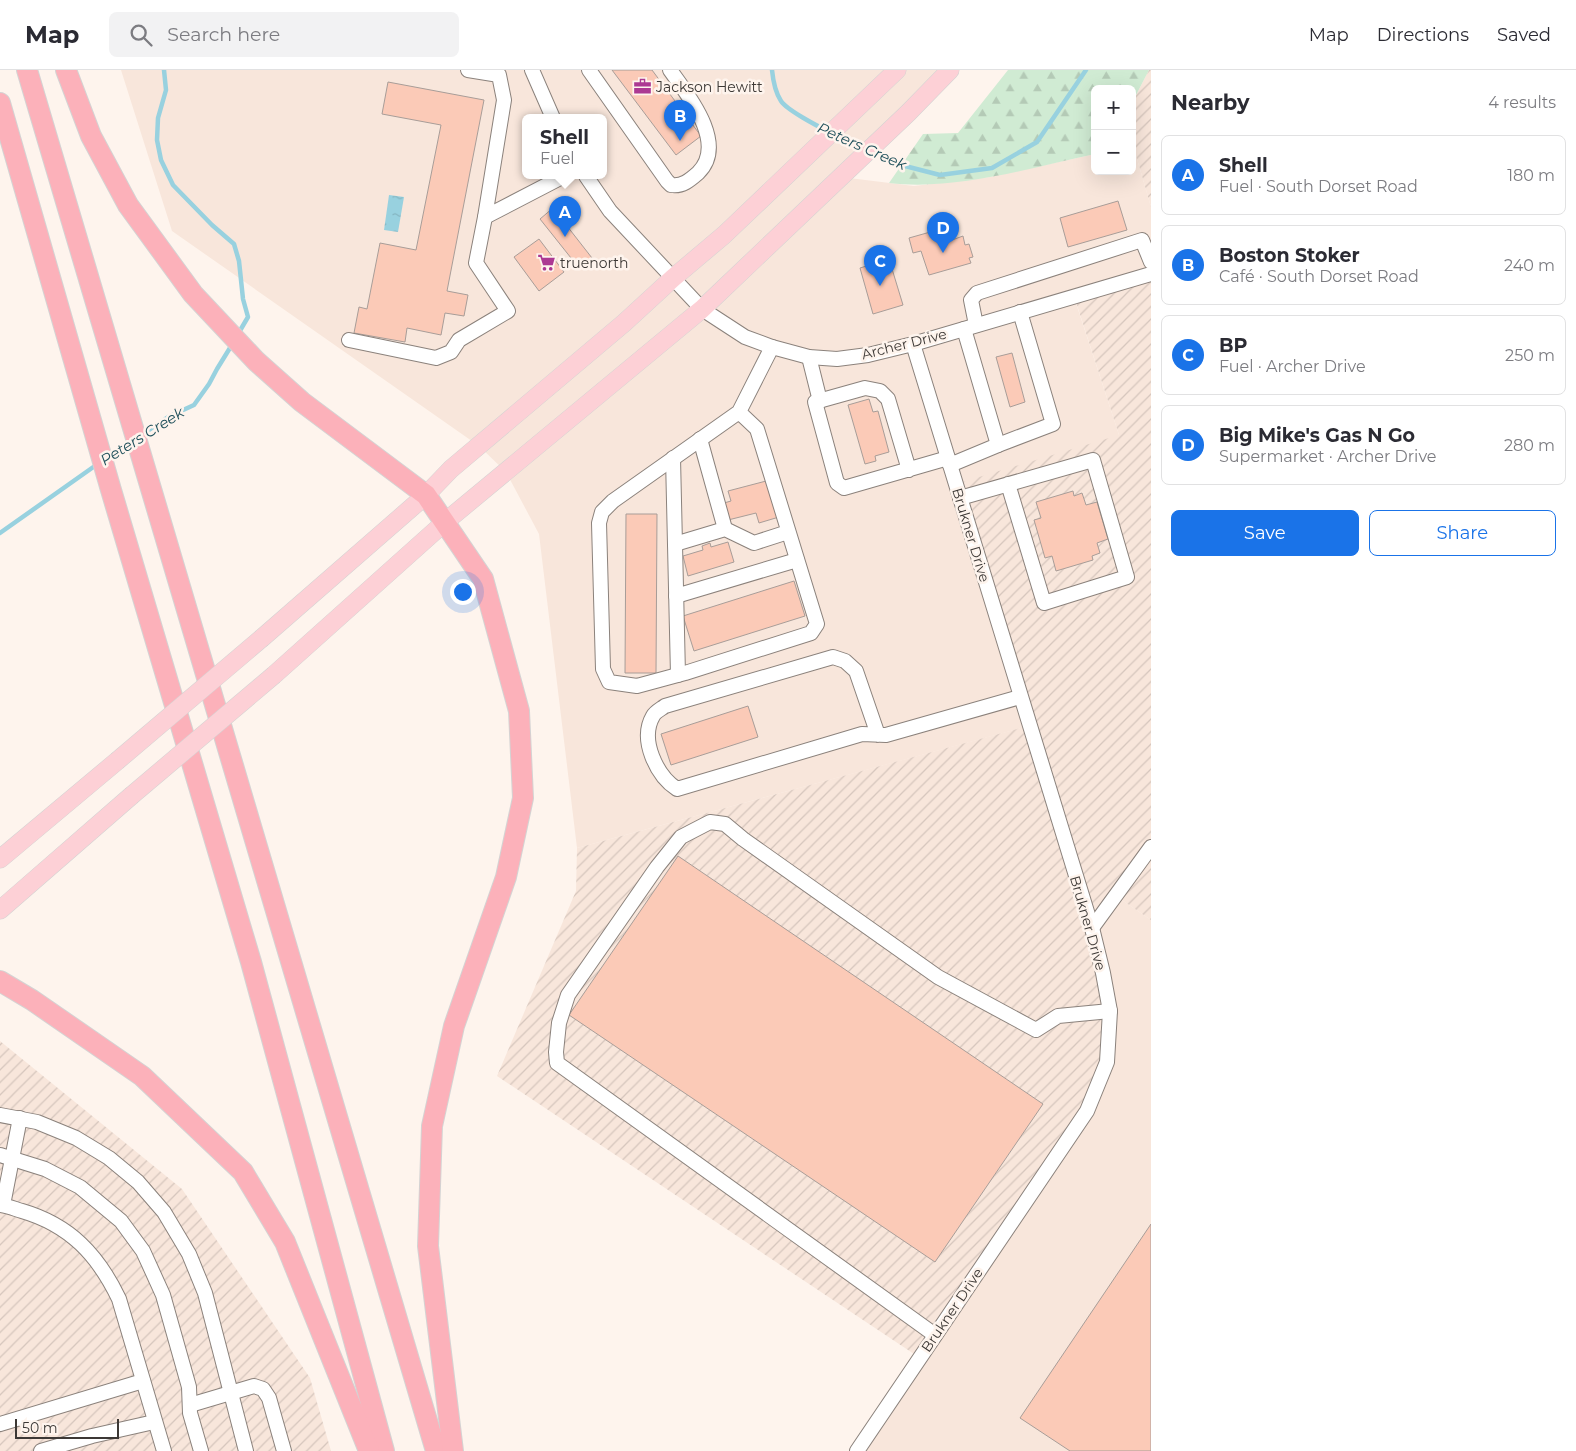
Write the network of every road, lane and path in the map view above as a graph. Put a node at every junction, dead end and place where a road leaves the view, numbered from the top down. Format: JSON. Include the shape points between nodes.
{"nodes":[{"id":1,"x":27,"y":70,"type":"edge"},
{"id":2,"x":66,"y":70,"type":"edge"},
{"id":3,"x":468,"y":70,"type":"edge"},
{"id":4,"x":532,"y":70,"type":"edge"},
{"id":5,"x":589,"y":70,"type":"edge"},
{"id":6,"x":670,"y":70,"type":"edge"},
{"id":7,"x":897,"y":70,"type":"edge"},
{"id":8,"x":950,"y":70,"type":"edge"},
{"id":9,"x":0,"y":103,"type":"edge"},
{"id":10,"x":551,"y":114,"type":"edge"},
{"id":11,"x":558,"y":179,"type":"edge"},
{"id":12,"x":588,"y":179,"type":"edge"},
{"id":13,"x":485,"y":217,"type":"junction"},
{"id":14,"x":1151,"y":262,"type":"edge"},
{"id":15,"x":1151,"y":274,"type":"edge"},
{"id":16,"x":673,"y":278,"type":"junction"},
{"id":17,"x":702,"y":309,"type":"junction"},
{"id":18,"x":1020,"y":312,"type":"junction"},
{"id":19,"x":970,"y":327,"type":"junction"},
{"id":20,"x":349,"y":340,"type":"dead end"},
{"id":21,"x":913,"y":344,"type":"junction"},
{"id":22,"x":772,"y":347,"type":"junction"},
{"id":23,"x":809,"y":356,"type":"junction"},
{"id":24,"x":820,"y":400,"type":"junction"},
{"id":25,"x":739,"y":412,"type":"junction"},
{"id":26,"x":700,"y":439,"type":"junction"},
{"id":27,"x":998,"y":445,"type":"junction"},
{"id":28,"x":673,"y":458,"type":"junction"},
{"id":29,"x":949,"y":461,"type":"junction"},
{"id":30,"x":909,"y":470,"type":"junction"},
{"id":31,"x":1008,"y":484,"type":"junction"},
{"id":32,"x":426,"y":496,"type":"junction"},
{"id":33,"x":960,"y":498,"type":"junction"},
{"id":34,"x":445,"y":522,"type":"junction"},
{"id":35,"x":725,"y":529,"type":"junction"},
{"id":36,"x":788,"y":532,"type":"junction"},
{"id":37,"x":675,"y":544,"type":"junction"},
{"id":38,"x":797,"y":560,"type":"junction"},
{"id":39,"x":676,"y":596,"type":"junction"},
{"id":40,"x":678,"y":675,"type":"junction"},
{"id":41,"x":1020,"y":698,"type":"junction"},
{"id":42,"x":878,"y":735,"type":"junction"},
{"id":43,"x":1151,"y":847,"type":"edge"},
{"id":44,"x":0,"y":859,"type":"edge"},
{"id":45,"x":0,"y":910,"type":"edge"},
{"id":46,"x":1092,"y":928,"type":"junction"},
{"id":47,"x":0,"y":981,"type":"edge"},
{"id":48,"x":1110,"y":1011,"type":"junction"},
{"id":49,"x":0,"y":1115,"type":"edge"},
{"id":50,"x":20,"y":1118,"type":"junction"},
{"id":51,"x":6,"y":1157,"type":"edge"},
{"id":52,"x":1,"y":1205,"type":"edge"},
{"id":53,"x":935,"y":1335,"type":"junction"},
{"id":54,"x":144,"y":1387,"type":"junction"},
{"id":55,"x":231,"y":1394,"type":"junction"},
{"id":56,"x":190,"y":1405,"type":"junction"},
{"id":57,"x":154,"y":1422,"type":"junction"},
{"id":58,"x":0,"y":1424,"type":"edge"},
{"id":59,"x":40,"y":1451,"type":"edge"},
{"id":60,"x":164,"y":1451,"type":"edge"},
{"id":61,"x":201,"y":1451,"type":"edge"},
{"id":62,"x":246,"y":1451,"type":"edge"},
{"id":63,"x":284,"y":1451,"type":"edge"},
{"id":64,"x":369,"y":1451,"type":"edge"},
{"id":65,"x":384,"y":1451,"type":"edge"},
{"id":66,"x":436,"y":1451,"type":"edge"},
{"id":67,"x":453,"y":1451,"type":"edge"},
{"id":68,"x":857,"y":1451,"type":"edge"}],
"edges":[{"from":1,"to":66,"type":"highway"},
{"from":2,"to":32,"type":"highway","via":[[91,136],[128,205],[193,294],[256,360],[302,402]]},
{"from":3,"to":13,"type":"street","via":[[499,75],[504,100]]},
{"from":4,"to":10,"type":"street"},
{"from":5,"to":6,"type":"street","via":[[671,185],[678,186],[703,168],[708,134]]},
{"from":7,"to":16,"type":"main road","via":[[724,235]]},
{"from":8,"to":17,"type":"main road"},
{"from":9,"to":65,"type":"highway","via":[[251,962]]},
{"from":11,"to":13,"type":"street"},
{"from":12,"to":16,"type":"street","name":"Archer Drive","via":[[610,211]]},
{"from":13,"to":20,"type":"street","via":[[476,263],[508,311],[459,340],[451,352],[436,358]]},
{"from":14,"to":19,"type":"street","via":[[1142,240],[977,293],[971,300]]},
{"from":15,"to":18,"type":"street","name":"Archer Drive"},
{"from":16,"to":17,"type":"street","name":"Archer Drive"},
{"from":16,"to":32,"type":"main road","via":[[451,469]]},
{"from":17,"to":22,"type":"street","name":"Archer Drive","via":[[745,336]]},
{"from":17,"to":34,"type":"main road"},
{"from":18,"to":19,"type":"street","name":"Archer Drive"},
{"from":18,"to":27,"type":"street","via":[[1053,424]]},
{"from":19,"to":21,"type":"street","name":"Archer Drive"},
{"from":19,"to":27,"type":"street"},
{"from":21,"to":23,"type":"street","name":"Archer Drive","via":[[837,359]]},
{"from":21,"to":29,"type":"street","name":"Brukner Drive"},
{"from":22,"to":23,"type":"street","name":"Archer Drive"},
{"from":22,"to":25,"type":"street"},
{"from":23,"to":24,"type":"street"},
{"from":24,"to":30,"type":"street","via":[[865,388],[880,391],[888,399]]},
{"from":24,"to":30,"type":"street","via":[[815,402],[837,483],[844,488]]},
{"from":25,"to":26,"type":"street"},
{"from":25,"to":36,"type":"street","via":[[757,429]]},
{"from":26,"to":28,"type":"street"},
{"from":26,"to":35,"type":"street"},
{"from":27,"to":29,"type":"street"},
{"from":28,"to":37,"type":"street"},
{"from":28,"to":40,"type":"street","via":[[602,512],[599,532],[603,669],[609,682],[637,686]]},
{"from":29,"to":30,"type":"street"},
{"from":29,"to":33,"type":"street","name":"Brukner Drive"},
{"from":31,"to":31,"type":"street","via":[[1093,460],[1127,577],[1044,603]]},
{"from":31,"to":33,"type":"street"},
{"from":32,"to":34,"type":"highway"},
{"from":32,"to":44,"type":"main road","bridge":true},
{"from":33,"to":41,"type":"street","name":"Brukner Drive"},
{"from":34,"to":45,"type":"main road","bridge":true},
{"from":34,"to":67,"type":"highway","via":[[483,579],[519,711],[523,798],[506,877],[454,1026],[432,1126],[428,1246]]},
{"from":35,"to":36,"type":"street","via":[[754,543]]},
{"from":35,"to":37,"type":"street"},
{"from":36,"to":38,"type":"street"},
{"from":37,"to":39,"type":"street"},
{"from":38,"to":39,"type":"street"},
{"from":38,"to":40,"type":"street","via":[[817,624],[811,634]]},
{"from":39,"to":40,"type":"street"},
{"from":41,"to":42,"type":"street"},
{"from":41,"to":46,"type":"street","name":"Brukner Drive"},
{"from":42,"to":42,"type":"street","via":[[862,734],[677,789],[657,769],[649,745],[649,727],[654,714],[665,706],[834,657],[845,661],[856,671]]},
{"from":43,"to":46,"type":"street"},
{"from":46,"to":48,"type":"street","name":"Brukner Drive"},
{"from":47,"to":64,"type":"highway","via":[[142,1076],[243,1172],[285,1242]]},
{"from":48,"to":53,"type":"street","name":"Brukner Drive","via":[[1107,1062],[1087,1112]]},
{"from":48,"to":53,"type":"street","via":[[1058,1016],[1036,1030],[938,977],[725,824],[710,822],[681,837],[568,994],[559,1023],[557,1064]]},
{"from":49,"to":50,"type":"street"},
{"from":50,"to":51,"type":"street"},
{"from":50,"to":55,"type":"street","via":[[76,1138],[109,1158],[138,1182],[164,1212],[189,1254],[205,1293]]},
{"from":51,"to":52,"type":"street"},
{"from":51,"to":56,"type":"street","via":[[45,1169],[80,1186],[120,1221],[143,1251],[163,1295]]},
{"from":52,"to":54,"type":"street","via":[[42,1217],[56,1225],[79,1241],[96,1260],[118,1299]]},
{"from":53,"to":68,"type":"street","name":"Brukner Drive"},
{"from":54,"to":57,"type":"street"},
{"from":54,"to":58,"type":"street"},
{"from":55,"to":56,"type":"street"},
{"from":55,"to":62,"type":"street"},
{"from":55,"to":63,"type":"street","via":[[254,1386],[263,1389],[269,1398]]},
{"from":56,"to":61,"type":"street"},
{"from":57,"to":59,"type":"street"},
{"from":57,"to":60,"type":"street"}]}
